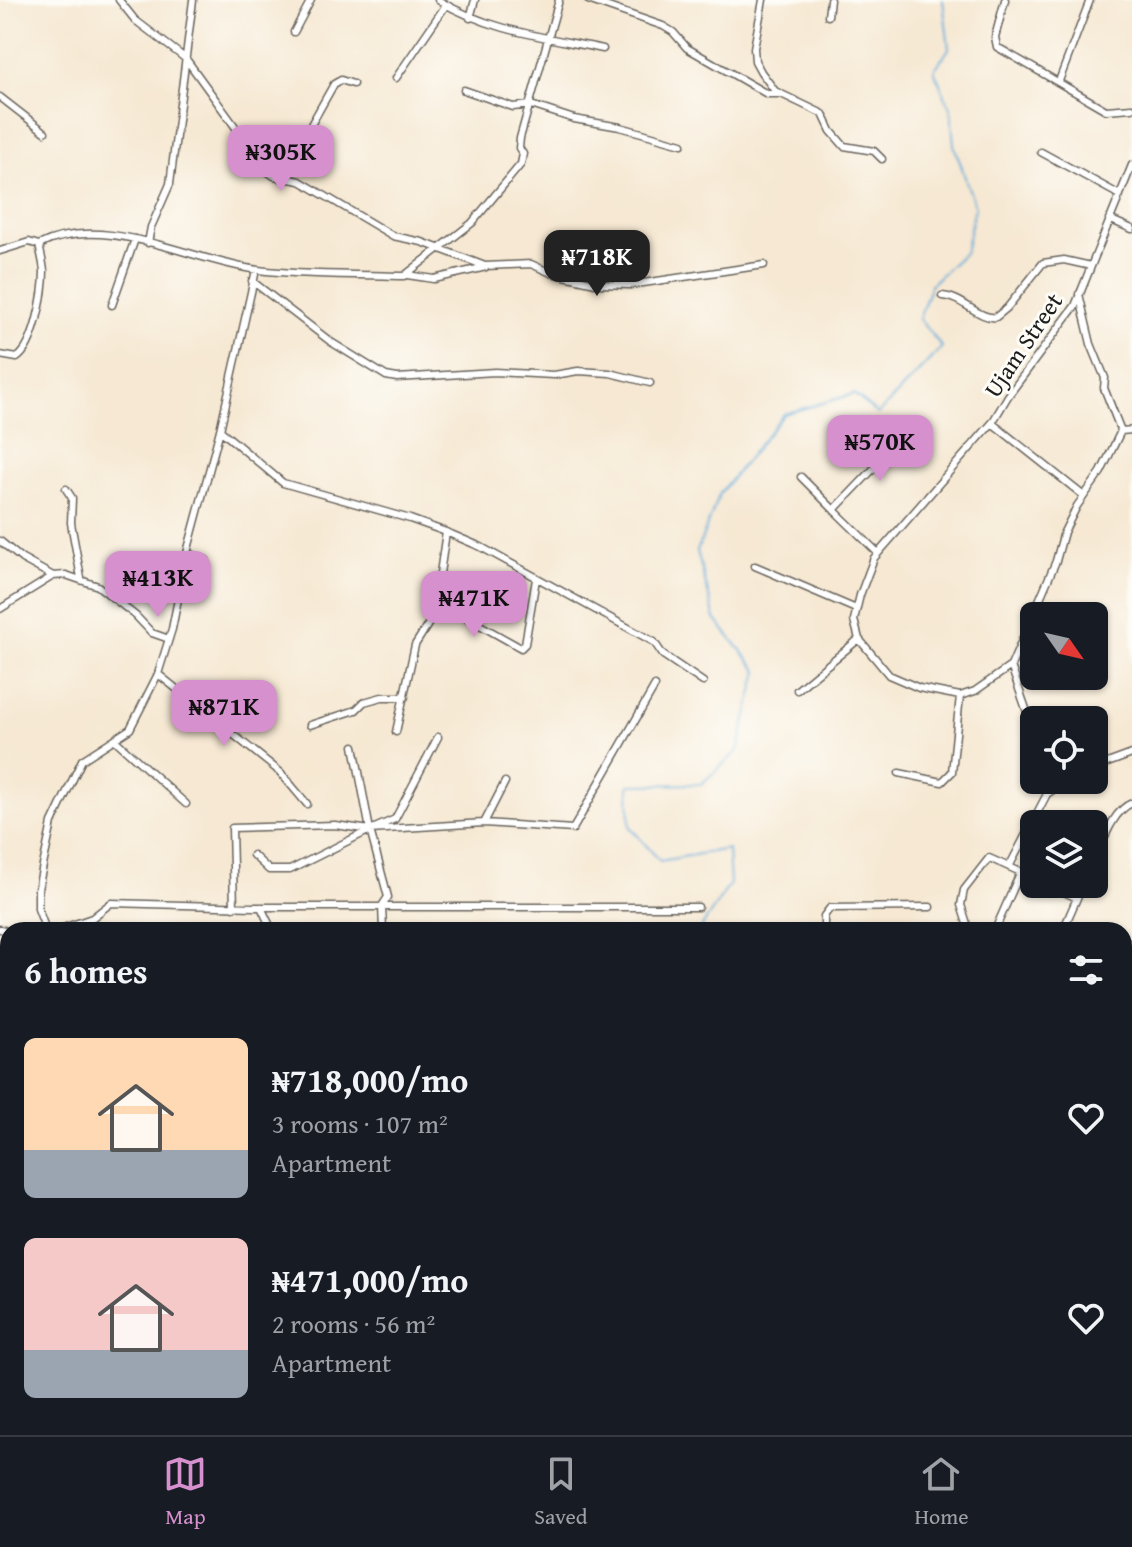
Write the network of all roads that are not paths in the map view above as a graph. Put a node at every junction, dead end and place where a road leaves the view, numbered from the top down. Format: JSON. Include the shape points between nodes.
{"nodes":[{"id":1,"x":119,"y":0,"type":"edge"},
{"id":2,"x":193,"y":0,"type":"edge"},
{"id":3,"x":311,"y":0,"type":"edge"},
{"id":4,"x":438,"y":0,"type":"edge"},
{"id":5,"x":475,"y":0,"type":"edge"},
{"id":6,"x":559,"y":0,"type":"edge"},
{"id":7,"x":588,"y":0,"type":"edge"},
{"id":8,"x":763,"y":0,"type":"edge"},
{"id":9,"x":830,"y":0,"type":"edge"},
{"id":10,"x":1005,"y":0,"type":"edge"},
{"id":11,"x":1090,"y":0,"type":"edge"},
{"id":12,"x":604,"y":3,"type":"edge"},
{"id":13,"x":446,"y":5,"type":"junction"},
{"id":14,"x":828,"y":16,"type":"dead end"},
{"id":15,"x":470,"y":18,"type":"junction"},
{"id":16,"x":294,"y":32,"type":"dead end"},
{"id":17,"x":549,"y":37,"type":"junction"},
{"id":18,"x":603,"y":49,"type":"dead end"},
{"id":19,"x":186,"y":59,"type":"junction"},
{"id":20,"x":396,"y":78,"type":"dead end"},
{"id":21,"x":1059,"y":81,"type":"junction"},
{"id":22,"x":353,"y":84,"type":"dead end"},
{"id":23,"x":464,"y":90,"type":"dead end"},
{"id":24,"x":780,"y":94,"type":"junction"},
{"id":25,"x":0,"y":97,"type":"edge"},
{"id":26,"x":531,"y":105,"type":"junction"},
{"id":27,"x":1132,"y":108,"type":"edge"},
{"id":28,"x":45,"y":132,"type":"dead end"},
{"id":29,"x":682,"y":144,"type":"dead end"},
{"id":30,"x":1041,"y":152,"type":"dead end"},
{"id":31,"x":882,"y":159,"type":"dead end"},
{"id":32,"x":1132,"y":165,"type":"edge"},
{"id":33,"x":281,"y":178,"type":"junction"},
{"id":34,"x":1118,"y":194,"type":"junction"},
{"id":35,"x":1109,"y":219,"type":"junction"},
{"id":36,"x":1132,"y":229,"type":"edge"},
{"id":37,"x":135,"y":239,"type":"junction"},
{"id":38,"x":148,"y":243,"type":"junction"},
{"id":39,"x":39,"y":245,"type":"junction"},
{"id":40,"x":437,"y":249,"type":"junction"},
{"id":41,"x":0,"y":251,"type":"edge"},
{"id":42,"x":500,"y":265,"type":"junction"},
{"id":43,"x":764,"y":265,"type":"dead end"},
{"id":44,"x":1091,"y":266,"type":"junction"},
{"id":45,"x":256,"y":270,"type":"junction"},
{"id":46,"x":407,"y":275,"type":"junction"},
{"id":47,"x":252,"y":281,"type":"junction"},
{"id":48,"x":1079,"y":293,"type":"junction"},
{"id":49,"x":942,"y":296,"type":"dead end"},
{"id":50,"x":112,"y":305,"type":"dead end"},
{"id":51,"x":0,"y":355,"type":"edge"},
{"id":52,"x":650,"y":383,"type":"dead end"},
{"id":53,"x":992,"y":423,"type":"junction"},
{"id":54,"x":220,"y":430,"type":"junction"},
{"id":55,"x":1132,"y":430,"type":"edge"},
{"id":56,"x":1121,"y":431,"type":"junction"},
{"id":57,"x":849,"y":433,"type":"dead end"},
{"id":58,"x":801,"y":477,"type":"dead end"},
{"id":59,"x":66,"y":489,"type":"dead end"},
{"id":60,"x":1084,"y":496,"type":"junction"},
{"id":61,"x":834,"y":510,"type":"junction"},
{"id":62,"x":446,"y":532,"type":"junction"},
{"id":63,"x":0,"y":541,"type":"edge"},
{"id":64,"x":187,"y":553,"type":"junction"},
{"id":65,"x":878,"y":553,"type":"junction"},
{"id":66,"x":206,"y":560,"type":"dead end"},
{"id":67,"x":755,"y":566,"type":"dead end"},
{"id":68,"x":53,"y":576,"type":"junction"},
{"id":69,"x":81,"y":578,"type":"junction"},
{"id":70,"x":536,"y":579,"type":"junction"},
{"id":71,"x":437,"y":601,"type":"junction"},
{"id":72,"x":0,"y":609,"type":"edge"},
{"id":73,"x":856,"y":609,"type":"junction"},
{"id":74,"x":169,"y":639,"type":"junction"},
{"id":75,"x":859,"y":639,"type":"junction"},
{"id":76,"x":1011,"y":666,"type":"junction"},
{"id":77,"x":158,"y":674,"type":"junction"},
{"id":78,"x":703,"y":682,"type":"dead end"},
{"id":79,"x":655,"y":686,"type":"dead end"},
{"id":80,"x":797,"y":690,"type":"dead end"},
{"id":81,"x":960,"y":696,"type":"junction"},
{"id":82,"x":405,"y":697,"type":"junction"},
{"id":83,"x":1025,"y":706,"type":"edge"},
{"id":84,"x":310,"y":725,"type":"dead end"},
{"id":85,"x":396,"y":732,"type":"dead end"},
{"id":86,"x":438,"y":737,"type":"dead end"},
{"id":87,"x":115,"y":740,"type":"junction"},
{"id":88,"x":354,"y":746,"type":"dead end"},
{"id":89,"x":1132,"y":754,"type":"edge"},
{"id":90,"x":1108,"y":763,"type":"edge"},
{"id":91,"x":899,"y":773,"type":"dead end"},
{"id":92,"x":505,"y":782,"type":"dead end"},
{"id":93,"x":1047,"y":794,"type":"edge"},
{"id":94,"x":1132,"y":803,"type":"edge"},
{"id":95,"x":186,"y":804,"type":"dead end"},
{"id":96,"x":307,"y":804,"type":"dead end"},
{"id":97,"x":484,"y":823,"type":"junction"},
{"id":98,"x":370,"y":830,"type":"junction"},
{"id":99,"x":1108,"y":831,"type":"edge"},
{"id":100,"x":253,"y":855,"type":"dead end"},
{"id":101,"x":1009,"y":867,"type":"junction"},
{"id":102,"x":1020,"y":871,"type":"edge"},
{"id":103,"x":1020,"y":873,"type":"edge"},
{"id":104,"x":1077,"y":898,"type":"edge"},
{"id":105,"x":382,"y":906,"type":"junction"},
{"id":106,"x":234,"y":907,"type":"junction"},
{"id":107,"x":261,"y":907,"type":"junction"},
{"id":108,"x":698,"y":907,"type":"dead end"},
{"id":109,"x":930,"y":907,"type":"dead end"},
{"id":110,"x":43,"y":922,"type":"edge"},
{"id":111,"x":80,"y":922,"type":"edge"},
{"id":112,"x":268,"y":922,"type":"edge"},
{"id":113,"x":383,"y":922,"type":"edge"},
{"id":114,"x":824,"y":922,"type":"edge"},
{"id":115,"x":966,"y":922,"type":"edge"},
{"id":116,"x":999,"y":922,"type":"edge"},
{"id":117,"x":1066,"y":922,"type":"edge"},
{"id":118,"x":1132,"y":942,"type":"edge"},
{"id":119,"x":1132,"y":982,"type":"edge"}],
"edges":[{"from":1,"to":19,"type":"street","via":[[135,20]]},
{"from":2,"to":19,"type":"street"},
{"from":3,"to":16,"type":"street"},
{"from":4,"to":13,"type":"street"},
{"from":5,"to":15,"type":"street"},
{"from":6,"to":17,"type":"street"},
{"from":7,"to":12,"type":"street"},
{"from":8,"to":24,"type":"street","via":[[755,61]]},
{"from":9,"to":14,"type":"street"},
{"from":10,"to":21,"type":"street","via":[[997,47]]},
{"from":11,"to":21,"type":"street"},
{"from":12,"to":24,"type":"street","via":[[663,26],[687,48],[767,94]]},
{"from":13,"to":15,"type":"street"},
{"from":13,"to":20,"type":"street"},
{"from":15,"to":17,"type":"street"},
{"from":17,"to":18,"type":"street"},
{"from":17,"to":26,"type":"street"},
{"from":19,"to":33,"type":"street","via":[[268,172]]},
{"from":19,"to":38,"type":"street","via":[[170,184]]},
{"from":21,"to":27,"type":"street","via":[[1106,110]]},
{"from":22,"to":33,"type":"street","via":[[334,84]]},
{"from":23,"to":26,"type":"street","via":[[513,107]]},
{"from":24,"to":31,"type":"street","via":[[820,112],[844,146],[874,151]]},
{"from":25,"to":28,"type":"street"},
{"from":26,"to":29,"type":"street"},
{"from":26,"to":40,"type":"street","via":[[520,138],[521,164],[472,223]]},
{"from":30,"to":34,"type":"street"},
{"from":32,"to":34,"type":"street","name":"Ujam Street"},
{"from":33,"to":40,"type":"street","via":[[300,181],[393,236]]},
{"from":34,"to":35,"type":"street","name":"Ujam Street"},
{"from":35,"to":36,"type":"street"},
{"from":35,"to":44,"type":"street","name":"Ujam Street"},
{"from":37,"to":38,"type":"street"},
{"from":37,"to":39,"type":"street","via":[[56,236]]},
{"from":37,"to":50,"type":"street"},
{"from":38,"to":45,"type":"street"},
{"from":39,"to":41,"type":"street","via":[[29,242]]},
{"from":39,"to":51,"type":"street","via":[[44,274],[40,307],[25,351],[17,358]]},
{"from":40,"to":42,"type":"street","via":[[485,266]]},
{"from":40,"to":46,"type":"street"},
{"from":42,"to":43,"type":"street","via":[[531,264],[600,284],[630,285]]},
{"from":42,"to":46,"type":"street","via":[[434,279]]},
{"from":44,"to":48,"type":"street","name":"Ujam Street"},
{"from":44,"to":49,"type":"street","via":[[1064,260],[1043,263],[996,317]]},
{"from":45,"to":46,"type":"street"},
{"from":45,"to":47,"type":"street"},
{"from":47,"to":52,"type":"street","via":[[331,342],[386,376],[578,371]]},
{"from":47,"to":54,"type":"street"},
{"from":48,"to":53,"type":"street","name":"Ujam Street","via":[[1058,333]]},
{"from":48,"to":56,"type":"street"},
{"from":53,"to":60,"type":"street"},
{"from":53,"to":65,"type":"street","name":"Ujam Street"},
{"from":54,"to":62,"type":"street","via":[[283,483]]},
{"from":54,"to":64,"type":"street"},
{"from":55,"to":56,"type":"street"},
{"from":56,"to":60,"type":"street"},
{"from":57,"to":61,"type":"street","via":[[881,461]]},
{"from":58,"to":61,"type":"street"},
{"from":59,"to":69,"type":"street","via":[[72,498]]},
{"from":60,"to":76,"type":"street","via":[[1064,532]]},
{"from":61,"to":65,"type":"street"},
{"from":62,"to":70,"type":"street"},
{"from":62,"to":71,"type":"street"},
{"from":63,"to":68,"type":"street"},
{"from":64,"to":66,"type":"street"},
{"from":64,"to":74,"type":"street"},
{"from":65,"to":73,"type":"street","name":"Ujam Street"},
{"from":67,"to":73,"type":"street"},
{"from":68,"to":69,"type":"street"},
{"from":68,"to":72,"type":"street"},
{"from":69,"to":74,"type":"street","via":[[111,595],[152,633]]},
{"from":70,"to":71,"type":"street","via":[[521,648]]},
{"from":70,"to":78,"type":"street","via":[[654,642],[663,655]]},
{"from":71,"to":82,"type":"street","via":[[431,623],[415,645]]},
{"from":73,"to":75,"type":"street","name":"Ujam Street"},
{"from":74,"to":77,"type":"street"},
{"from":75,"to":80,"type":"street"},
{"from":75,"to":81,"type":"street","via":[[889,675]]},
{"from":76,"to":81,"type":"street"},
{"from":76,"to":83,"type":"street"},
{"from":77,"to":87,"type":"street","via":[[136,721]]},
{"from":77,"to":96,"type":"street","via":[[280,772]]},
{"from":79,"to":97,"type":"street","via":[[573,829]]},
{"from":81,"to":91,"type":"street","via":[[952,772],[942,782]]},
{"from":82,"to":84,"type":"street","via":[[364,702],[356,710]]},
{"from":82,"to":85,"type":"street"},
{"from":86,"to":98,"type":"street","via":[[395,819]]},
{"from":87,"to":95,"type":"street"},
{"from":87,"to":110,"type":"street","via":[[82,760],[52,823],[38,889]]},
{"from":88,"to":98,"type":"street"},
{"from":89,"to":90,"type":"street"},
{"from":92,"to":97,"type":"street"},
{"from":93,"to":101,"type":"street"},
{"from":94,"to":99,"type":"street"},
{"from":97,"to":98,"type":"street"},
{"from":98,"to":100,"type":"street","via":[[290,870],[269,870]]},
{"from":98,"to":105,"type":"street","via":[[388,897]]},
{"from":98,"to":106,"type":"street","via":[[335,825],[232,828]]},
{"from":101,"to":102,"type":"street"},
{"from":101,"to":115,"type":"street","via":[[989,858],[964,890],[961,905]]},
{"from":103,"to":116,"type":"street"},
{"from":104,"to":117,"type":"street"},
{"from":105,"to":107,"type":"street"},
{"from":105,"to":108,"type":"street"},
{"from":105,"to":113,"type":"street"},
{"from":106,"to":107,"type":"street"},
{"from":106,"to":111,"type":"street","via":[[111,903]]},
{"from":107,"to":112,"type":"street"},
{"from":109,"to":114,"type":"street","via":[[830,908]]},
{"from":118,"to":119,"type":"street"}]}
